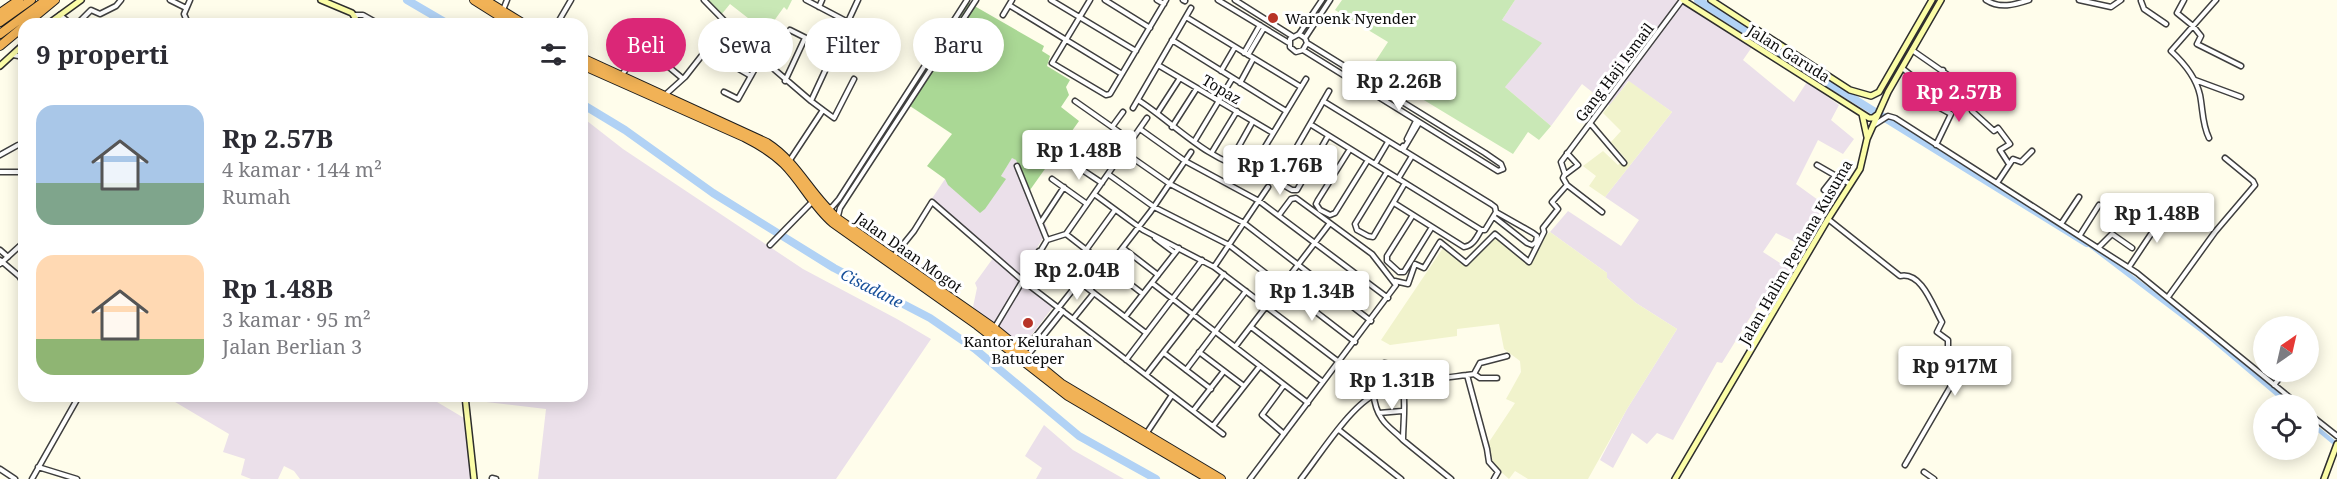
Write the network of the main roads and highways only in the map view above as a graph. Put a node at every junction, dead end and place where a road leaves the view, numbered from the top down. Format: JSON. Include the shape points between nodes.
{"nodes":[{"id":1,"x":19,"y":0,"type":"edge"},
{"id":2,"x":31,"y":0,"type":"edge"},
{"id":3,"x":46,"y":0,"type":"edge"},
{"id":4,"x":55,"y":0,"type":"edge"},
{"id":5,"x":81,"y":0,"type":"edge"},
{"id":6,"x":321,"y":0,"type":"edge"},
{"id":7,"x":474,"y":0,"type":"edge"},
{"id":8,"x":485,"y":0,"type":"edge"},
{"id":9,"x":1711,"y":0,"type":"edge"},
{"id":10,"x":1932,"y":0,"type":"edge"},
{"id":11,"x":1941,"y":0,"type":"edge"},
{"id":12,"x":1686,"y":1,"type":"edge"},
{"id":13,"x":0,"y":13,"type":"edge"},
{"id":14,"x":22,"y":18,"type":"edge"},
{"id":15,"x":33,"y":18,"type":"edge"},
{"id":16,"x":56,"y":18,"type":"edge"},
{"id":17,"x":356,"y":18,"type":"edge"},
{"id":18,"x":502,"y":18,"type":"edge"},
{"id":19,"x":514,"y":18,"type":"edge"},
{"id":20,"x":18,"y":21,"type":"edge"},
{"id":21,"x":0,"y":22,"type":"edge"},
{"id":22,"x":18,"y":31,"type":"edge"},
{"id":23,"x":0,"y":34,"type":"edge"},
{"id":24,"x":0,"y":46,"type":"edge"},
{"id":25,"x":18,"y":50,"type":"edge"},
{"id":26,"x":588,"y":61,"type":"edge"},
{"id":27,"x":0,"y":66,"type":"edge"},
{"id":28,"x":588,"y":68,"type":"edge"},
{"id":29,"x":687,"y":109,"type":"junction"},
{"id":30,"x":1862,"y":114,"type":"junction"},
{"id":31,"x":1879,"y":114,"type":"junction"},
{"id":32,"x":1867,"y":139,"type":"junction"},
{"id":33,"x":992,"y":331,"type":"junction"},
{"id":34,"x":466,"y":402,"type":"edge"},
{"id":35,"x":2336,"y":446,"type":"edge"},
{"id":36,"x":474,"y":479,"type":"edge"},
{"id":37,"x":1209,"y":479,"type":"edge"},
{"id":38,"x":1221,"y":479,"type":"edge"},
{"id":39,"x":1675,"y":479,"type":"edge"},
{"id":40,"x":2324,"y":479,"type":"edge"}],
"edges":[{"from":1,"to":13,"type":"highway"},
{"from":2,"to":21,"type":"highway"},
{"from":3,"to":14,"type":"highway"},
{"from":4,"to":15,"type":"highway"},
{"from":5,"to":16,"type":"main road"},
{"from":6,"to":17,"type":"main road"},
{"from":7,"to":18,"type":"highway"},
{"from":8,"to":19,"type":"highway"},
{"from":9,"to":10,"type":"main road","name":"Jalan Garuda","via":[[1850,90],[1866,96],[1876,95]]},
{"from":11,"to":31,"type":"main road","name":"Jalan Halim Perdana Kusuma"},
{"from":12,"to":30,"type":"main road","name":"Jalan Garuda"},
{"from":20,"to":23,"type":"highway"},
{"from":22,"to":24,"type":"highway"},
{"from":25,"to":27,"type":"main road"},
{"from":26,"to":29,"type":"highway","name":"Jalan Daan Mogot"},
{"from":28,"to":29,"type":"highway","name":"Jalan Daan Mogot"},
{"from":29,"to":33,"type":"highway","name":"Jalan Daan Mogot","via":[[770,152],[833,223]]},
{"from":29,"to":33,"type":"highway","name":"Jalan Daan Mogot","via":[[760,139],[790,160],[838,219]]},
{"from":30,"to":31,"type":"main road","name":"Jalan Garuda","via":[[1873,118]]},
{"from":30,"to":32,"type":"main road"},
{"from":31,"to":32,"type":"main road","name":"Jalan Halim Perdana Kusuma"},
{"from":32,"to":39,"type":"main road","name":"Jalan Halim Perdana Kusuma","via":[[1860,169]]},
{"from":33,"to":37,"type":"highway","name":"Jalan Daan Mogot","via":[[1068,396]]},
{"from":33,"to":38,"type":"highway","name":"Jalan Daan Mogot","via":[[1070,390]]},
{"from":34,"to":36,"type":"main road"},
{"from":35,"to":40,"type":"main road"}]}
